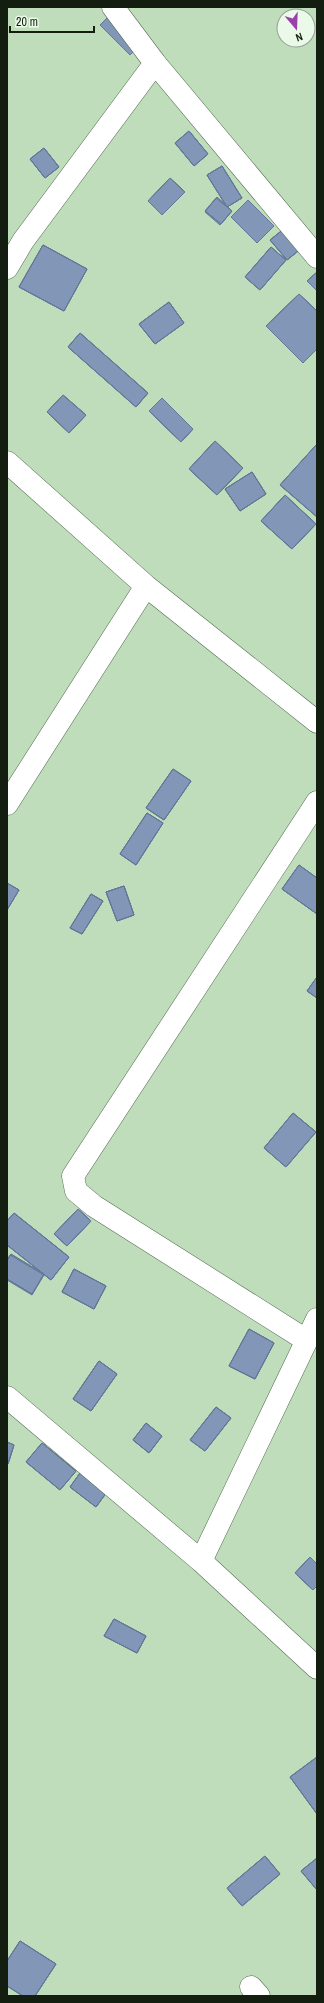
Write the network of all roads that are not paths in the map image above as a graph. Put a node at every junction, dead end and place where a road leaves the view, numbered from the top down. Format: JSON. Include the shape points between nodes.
{"nodes":[{"id":1,"x":113,"y":7,"type":"edge"},
{"id":2,"x":156,"y":63,"type":"junction"},
{"id":3,"x":317,"y":257,"type":"edge"},
{"id":4,"x":7,"y":268,"type":"edge"},
{"id":5,"x":7,"y":462,"type":"edge"},
{"id":6,"x":146,"y":586,"type":"junction"},
{"id":7,"x":317,"y":722,"type":"edge"},
{"id":8,"x":317,"y":802,"type":"edge"},
{"id":9,"x":7,"y":804,"type":"edge"},
{"id":10,"x":317,"y":1319,"type":"edge"},
{"id":11,"x":306,"y":1340,"type":"junction"},
{"id":12,"x":7,"y":1396,"type":"edge"},
{"id":13,"x":201,"y":1561,"type":"junction"},
{"id":14,"x":317,"y":1668,"type":"edge"}],
"edges":[{"from":1,"to":2,"type":"street"},
{"from":2,"to":3,"type":"street"},
{"from":2,"to":4,"type":"street","via":[[23,241]]},
{"from":5,"to":6,"type":"street"},
{"from":6,"to":7,"type":"street"},
{"from":6,"to":9,"type":"street"},
{"from":8,"to":11,"type":"street","via":[[73,1176],[76,1191],[94,1206]]},
{"from":10,"to":11,"type":"street"},
{"from":11,"to":13,"type":"street"},
{"from":12,"to":13,"type":"street"},
{"from":13,"to":14,"type":"street"}]}
